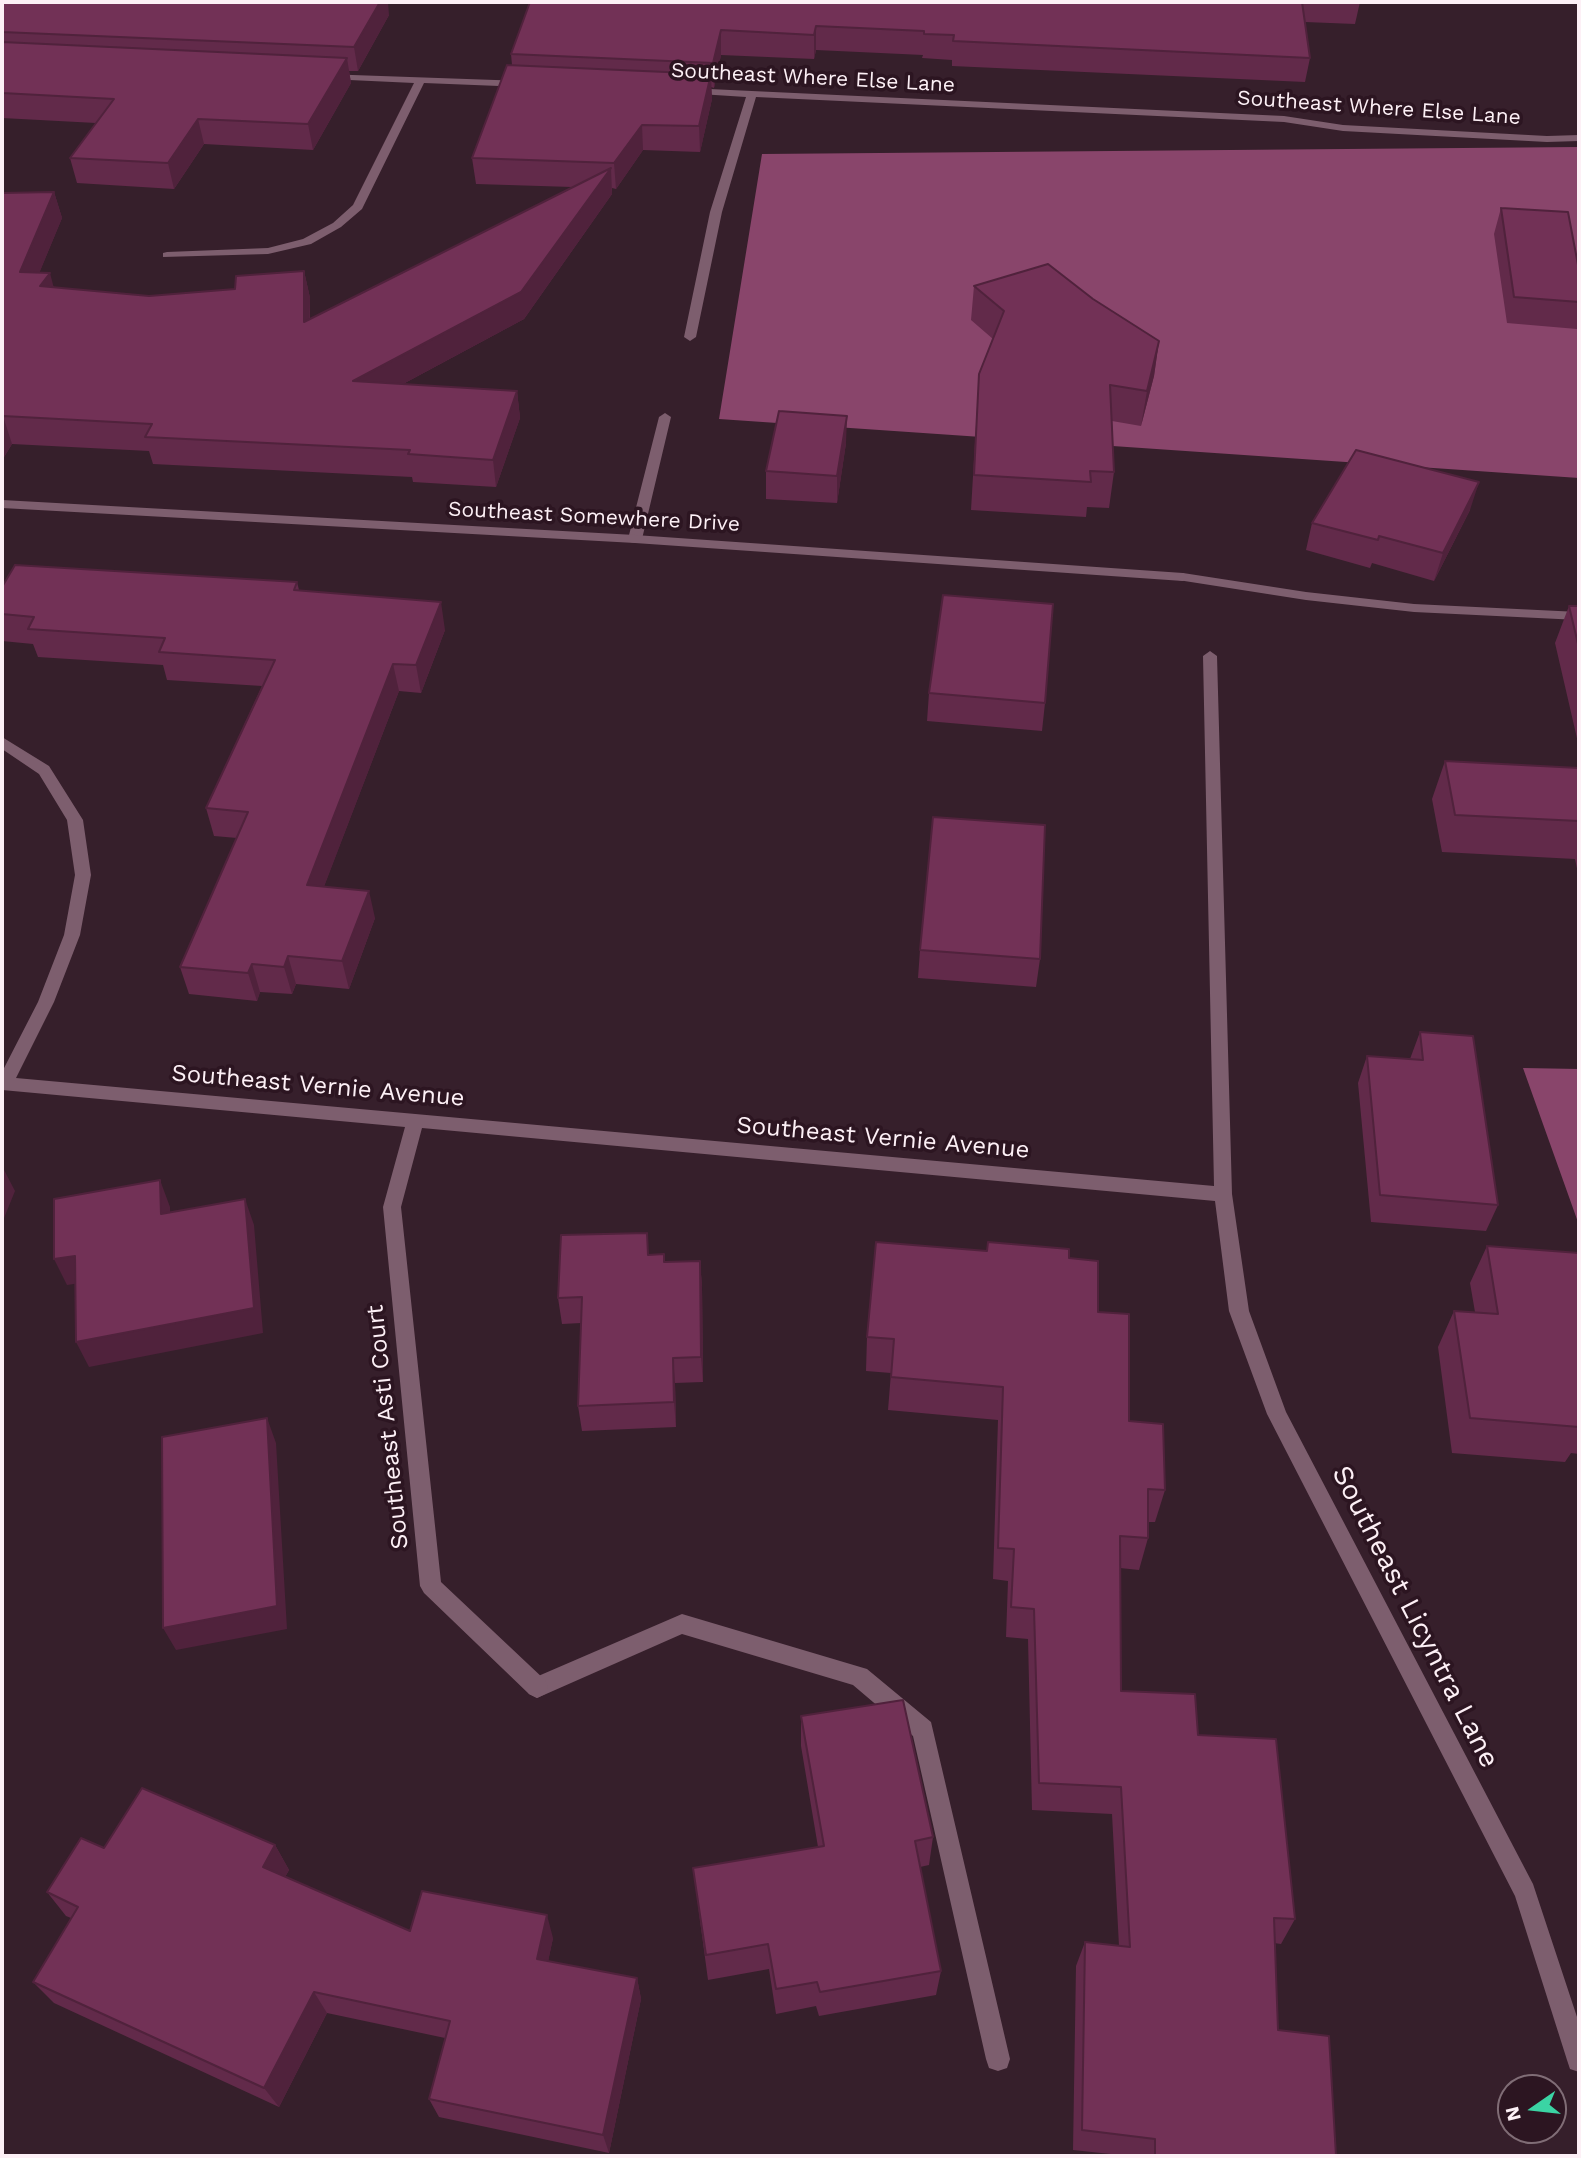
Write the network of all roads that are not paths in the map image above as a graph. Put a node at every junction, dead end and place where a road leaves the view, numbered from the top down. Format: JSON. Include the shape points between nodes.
{"nodes":[{"id":1,"x":310,"y":75,"type":"edge"},
{"id":2,"x":420,"y":80,"type":"junction"},
{"id":3,"x":531,"y":84,"type":"edge"},
{"id":4,"x":669,"y":90,"type":"edge"},
{"id":5,"x":752,"y":94,"type":"junction"},
{"id":6,"x":1579,"y":138,"type":"edge"},
{"id":7,"x":167,"y":255,"type":"dead end"},
{"id":8,"x":690,"y":337,"type":"dead end"},
{"id":9,"x":665,"y":417,"type":"dead end"},
{"id":10,"x":2,"y":504,"type":"edge"},
{"id":11,"x":635,"y":539,"type":"junction"},
{"id":12,"x":1579,"y":616,"type":"edge"},
{"id":13,"x":1210,"y":656,"type":"dead end"},
{"id":14,"x":2,"y":742,"type":"edge"},
{"id":15,"x":4,"y":1083,"type":"edge"},
{"id":16,"x":416,"y":1119,"type":"junction"},
{"id":17,"x":1223,"y":1194,"type":"junction"},
{"id":18,"x":998,"y":2059,"type":"dead end"},
{"id":19,"x":1579,"y":2060,"type":"edge"}],
"edges":[{"from":1,"to":2,"type":"street"},
{"from":2,"to":3,"type":"street"},
{"from":2,"to":7,"type":"street","via":[[358,207],[337,225],[307,242],[268,251]]},
{"from":4,"to":5,"type":"street","name":"Southeast Where Else Lane"},
{"from":5,"to":6,"type":"street","name":"Southeast Where Else Lane"},
{"from":5,"to":8,"type":"street","via":[[716,212]]},
{"from":9,"to":11,"type":"street"},
{"from":10,"to":11,"type":"street","name":"Southeast Somewhere Drive"},
{"from":11,"to":12,"type":"street","name":"Southeast Somewhere Drive","via":[[1183,578],[1414,608]]},
{"from":13,"to":17,"type":"street"},
{"from":14,"to":15,"type":"street","via":[[44,770],[63,800],[75,820],[83,875],[72,935],[46,1002]]},
{"from":15,"to":16,"type":"street","name":"Southeast Vernie Avenue"},
{"from":16,"to":17,"type":"street","name":"Southeast Vernie Avenue"},
{"from":16,"to":18,"type":"street","name":"Southeast Asti Court","via":[[392,1207],[431,1586],[537,1687],[682,1624],[859,1676],[923,1730]]},
{"from":17,"to":19,"type":"street","name":"Southeast Licyntra Lane","via":[[1239,1311],[1277,1414],[1525,1892]]}]}
